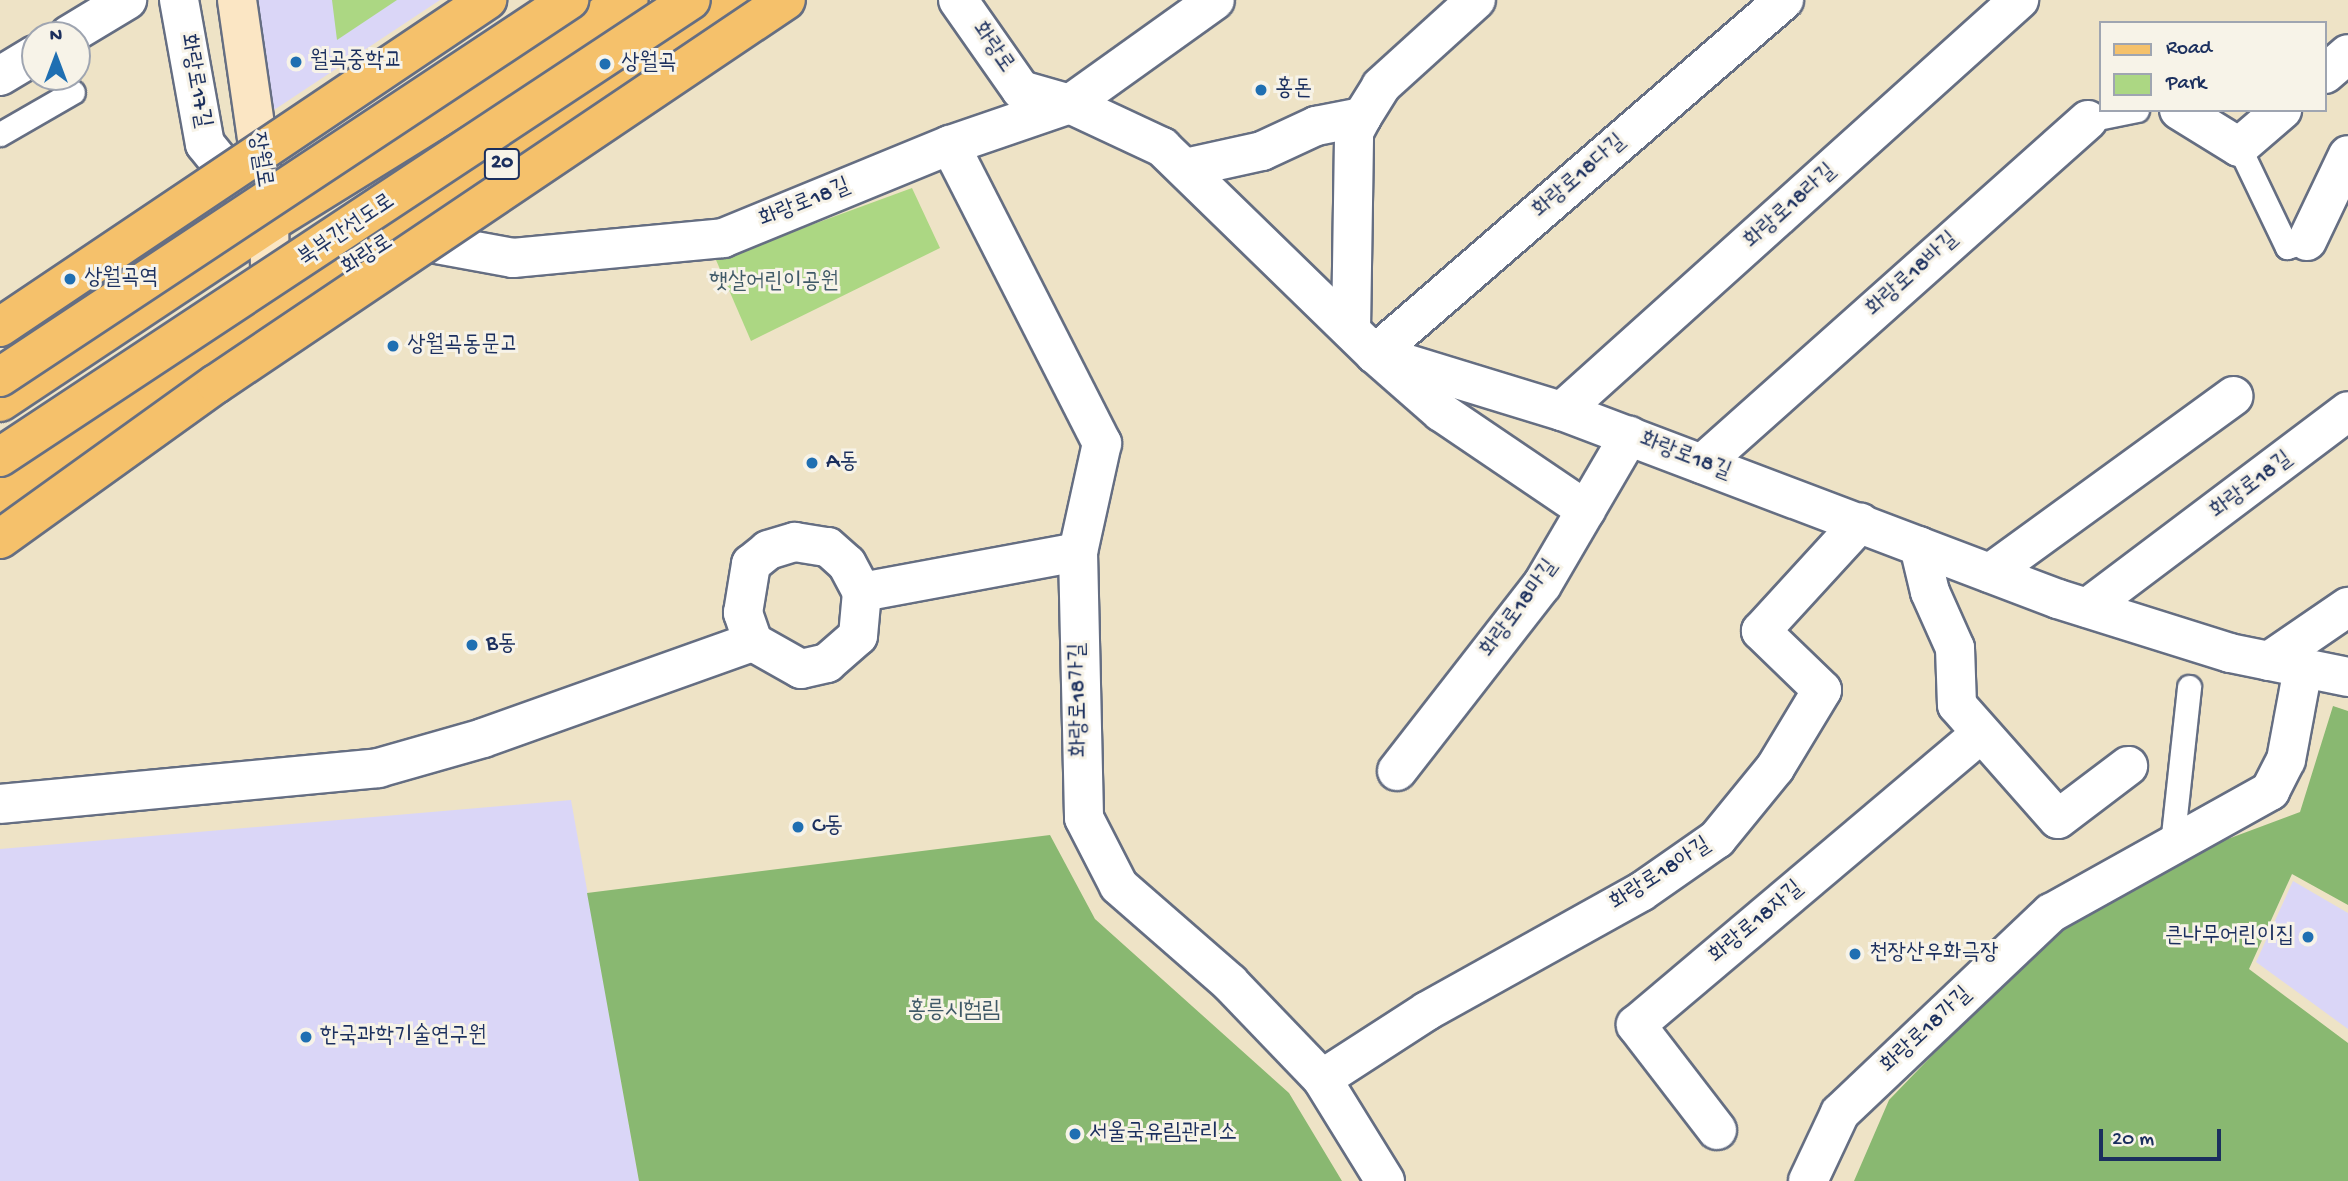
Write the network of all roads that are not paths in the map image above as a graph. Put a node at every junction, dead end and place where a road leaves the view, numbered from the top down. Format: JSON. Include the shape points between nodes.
{"nodes":[{"id":1,"x":127,"y":0,"type":"edge"},
{"id":2,"x":179,"y":0,"type":"edge"},
{"id":3,"x":237,"y":0,"type":"edge"},
{"id":4,"x":487,"y":0,"type":"edge"},
{"id":5,"x":569,"y":0,"type":"edge"},
{"id":6,"x":628,"y":0,"type":"edge"},
{"id":7,"x":691,"y":0,"type":"edge"},
{"id":8,"x":729,"y":0,"type":"edge"},
{"id":9,"x":786,"y":0,"type":"edge"},
{"id":10,"x":958,"y":0,"type":"edge"},
{"id":11,"x":1215,"y":0,"type":"edge"},
{"id":12,"x":1476,"y":0,"type":"edge"},
{"id":13,"x":1784,"y":0,"type":"edge"},
{"id":14,"x":2019,"y":0,"type":"edge"},
{"id":15,"x":91,"y":22,"type":"edge"},
{"id":16,"x":2348,"y":54,"type":"edge"},
{"id":17,"x":21,"y":63,"type":"edge"},
{"id":18,"x":2327,"y":72,"type":"edge"},
{"id":19,"x":0,"y":76,"type":"edge"},
{"id":20,"x":507,"y":79,"type":"junction"},
{"id":21,"x":73,"y":92,"type":"dead end"},
{"id":22,"x":1070,"y":104,"type":"junction"},
{"id":23,"x":2127,"y":112,"type":"edge"},
{"id":24,"x":2182,"y":112,"type":"edge"},
{"id":25,"x":2280,"y":112,"type":"edge"},
{"id":26,"x":1362,"y":117,"type":"junction"},
{"id":27,"x":2088,"y":120,"type":"joint"},
{"id":28,"x":547,"y":132,"type":"junction"},
{"id":29,"x":0,"y":134,"type":"edge"},
{"id":30,"x":950,"y":145,"type":"junction"},
{"id":31,"x":2239,"y":146,"type":"junction"},
{"id":32,"x":2348,"y":155,"type":"edge"},
{"id":33,"x":1185,"y":168,"type":"junction"},
{"id":34,"x":269,"y":223,"type":"junction"},
{"id":35,"x":399,"y":237,"type":"junction"},
{"id":36,"x":2307,"y":241,"type":"joint"},
{"id":37,"x":271,"y":321,"type":"junction"},
{"id":38,"x":0,"y":327,"type":"edge"},
{"id":39,"x":1363,"y":342,"type":"junction"},
{"id":40,"x":0,"y":377,"type":"edge"},
{"id":41,"x":2234,"y":397,"type":"dead end"},
{"id":42,"x":0,"y":401,"type":"edge"},
{"id":43,"x":1562,"y":411,"type":"junction"},
{"id":44,"x":2348,"y":411,"type":"edge"},
{"id":45,"x":1629,"y":436,"type":"junction"},
{"id":46,"x":0,"y":457,"type":"edge"},
{"id":47,"x":1702,"y":464,"type":"junction"},
{"id":48,"x":0,"y":501,"type":"edge"},
{"id":49,"x":1586,"y":510,"type":"junction"},
{"id":50,"x":1860,"y":523,"type":"junction"},
{"id":51,"x":0,"y":539,"type":"edge"},
{"id":52,"x":1919,"y":545,"type":"junction"},
{"id":53,"x":1078,"y":552,"type":"junction"},
{"id":54,"x":1990,"y":573,"type":"junction"},
{"id":55,"x":862,"y":592,"type":"junction"},
{"id":56,"x":2348,"y":607,"type":"edge"},
{"id":57,"x":2087,"y":608,"type":"junction"},
{"id":58,"x":753,"y":642,"type":"junction"},
{"id":59,"x":2314,"y":670,"type":"edge"},
{"id":60,"x":2189,"y":687,"type":"dead end"},
{"id":61,"x":1979,"y":735,"type":"junction"},
{"id":62,"x":2128,"y":766,"type":"dead end"},
{"id":63,"x":1397,"y":771,"type":"dead end"},
{"id":64,"x":0,"y":804,"type":"edge"},
{"id":65,"x":2172,"y":844,"type":"junction"},
{"id":66,"x":1322,"y":1079,"type":"junction"},
{"id":67,"x":1717,"y":1130,"type":"dead end"},
{"id":68,"x":1385,"y":1181,"type":"edge"},
{"id":69,"x":1808,"y":1181,"type":"edge"}],
"edges":[{"from":1,"to":15,"type":"street"},
{"from":2,"to":34,"type":"street","name":"화랑로17길","via":[[205,144]]},
{"from":3,"to":34,"type":"street","name":"장월로"},
{"from":4,"to":38,"type":"main road","bridge":true},
{"from":5,"to":40,"type":"main road","bridge":true},
{"from":6,"to":20,"type":"main road"},
{"from":7,"to":46,"type":"main road","name":"북부간선도로","bridge":true},
{"from":8,"to":28,"type":"main road","name":"화랑로","number":"20"},
{"from":9,"to":51,"type":"main road","bridge":true,"via":[[216,384]]},
{"from":10,"to":22,"type":"street","name":"화랑로","via":[[1021,90]]},
{"from":11,"to":22,"type":"street"},
{"from":12,"to":26,"type":"street","via":[[1381,86]]},
{"from":13,"to":39,"type":"street","name":"화랑로18다길"},
{"from":14,"to":43,"type":"street","name":"화랑로18라길"},
{"from":16,"to":18,"type":"street"},
{"from":17,"to":19,"type":"street"},
{"from":20,"to":28,"type":"street"},
{"from":20,"to":34,"type":"main road"},
{"from":21,"to":29,"type":"lane"},
{"from":22,"to":30,"type":"street","name":"화랑로18길"},
{"from":22,"to":33,"type":"street","name":"화랑로18길","via":[[1162,146]]},
{"from":23,"to":27,"type":"lane","name":"화랑로18바길"},
{"from":24,"to":31,"type":"street"},
{"from":25,"to":31,"type":"street"},
{"from":26,"to":33,"type":"street","via":[[1316,126],[1262,151]]},
{"from":26,"to":39,"type":"street","via":[[1354,132]]},
{"from":27,"to":47,"type":"street","name":"화랑로18바길"},
{"from":28,"to":35,"type":"main road","name":"화랑로","number":"20"},
{"from":30,"to":35,"type":"street","name":"화랑로18길","via":[[723,238],[513,258]]},
{"from":30,"to":53,"type":"street","name":"화랑로18가길","via":[[1102,443]]},
{"from":31,"to":36,"type":"lane","via":[[2287,247]]},
{"from":32,"to":36,"type":"street"},
{"from":33,"to":39,"type":"street","name":"화랑로18길"},
{"from":34,"to":37,"type":"street","name":"장월로"},
{"from":34,"to":42,"type":"main road"},
{"from":35,"to":37,"type":"main road","name":"화랑로","number":"20"},
{"from":37,"to":48,"type":"main road","name":"화랑로","number":"20"},
{"from":39,"to":43,"type":"street","name":"화랑로18길"},
{"from":39,"to":49,"type":"street","name":"화랑로18길","via":[[1441,412]]},
{"from":41,"to":54,"type":"street"},
{"from":43,"to":45,"type":"street","name":"화랑로18길"},
{"from":44,"to":57,"type":"street","name":"화랑로18길"},
{"from":45,"to":47,"type":"street","name":"화랑로18길"},
{"from":45,"to":49,"type":"street","name":"화랑로18마길"},
{"from":47,"to":50,"type":"street","name":"화랑로18길"},
{"from":49,"to":63,"type":"street","name":"화랑로18마길","via":[[1542,585]]},
{"from":50,"to":52,"type":"street","name":"화랑로18길"},
{"from":50,"to":66,"type":"street","name":"화랑로18아길","via":[[1761,631],[1822,690],[1776,768],[1717,839],[1641,892],[1427,1011]]},
{"from":52,"to":54,"type":"street","name":"화랑로18길"},
{"from":52,"to":61,"type":"street","via":[[1930,592],[1955,648],[1956,705]]},
{"from":53,"to":55,"type":"street"},
{"from":53,"to":66,"type":"street","name":"화랑로18가길","via":[[1084,818],[1119,886],[1230,983]]},
{"from":54,"to":57,"type":"street","name":"화랑로18길"},
{"from":55,"to":58,"type":"street","via":[[858,636],[827,663],[801,669]]},
{"from":55,"to":58,"type":"street","via":[[847,564],[828,547],[795,542],[768,550],[751,565],[746,587],[743,612]]},
{"from":56,"to":59,"type":"street"},
{"from":57,"to":59,"type":"street","name":"화랑로18길"},
{"from":58,"to":64,"type":"street","via":[[378,768]]},
{"from":59,"to":65,"type":"street","name":"화랑로18가길","via":[[2286,760],[2270,791]]},
{"from":60,"to":65,"type":"lane"},
{"from":61,"to":62,"type":"street","via":[[2058,819]]},
{"from":61,"to":67,"type":"street","name":"화랑로18자길","via":[[1636,1025]]},
{"from":65,"to":69,"type":"street","name":"화랑로18가길","via":[[2051,913],[1840,1113]]},
{"from":66,"to":68,"type":"street","name":"화랑로18가길"}]}
